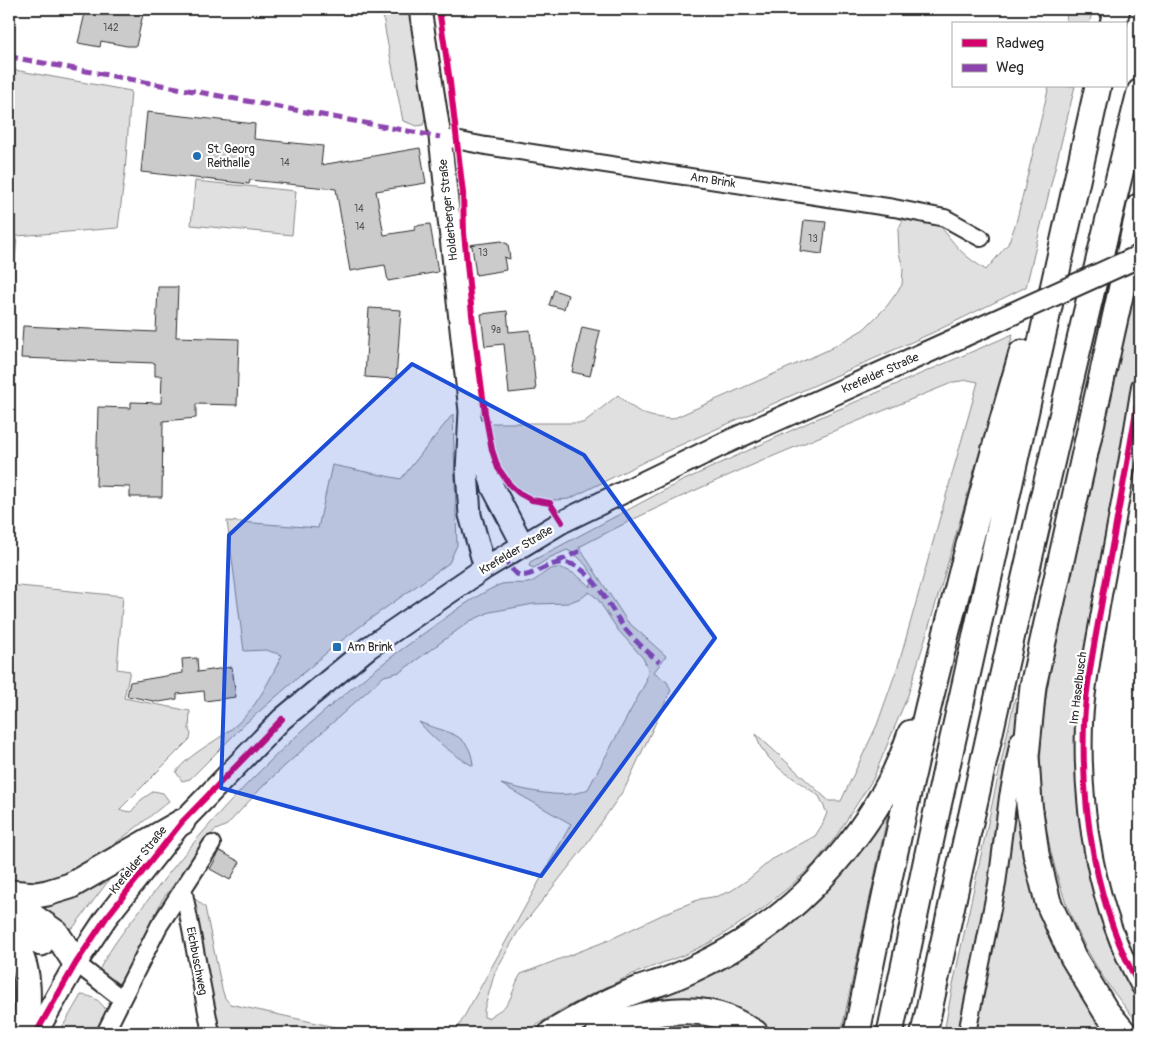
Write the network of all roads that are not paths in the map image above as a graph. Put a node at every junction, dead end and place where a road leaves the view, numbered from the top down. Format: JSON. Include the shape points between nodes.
{"nodes":[{"id":1,"x":420,"y":9,"type":"edge"},
{"id":2,"x":1117,"y":9,"type":"edge"},
{"id":3,"x":1114,"y":22,"type":"edge"},
{"id":4,"x":1097,"y":88,"type":"edge"},
{"id":5,"x":1140,"y":92,"type":"edge"},
{"id":6,"x":1086,"y":132,"type":"junction"},
{"id":7,"x":440,"y":137,"type":"junction"},
{"id":8,"x":1140,"y":206,"type":"edge"},
{"id":9,"x":981,"y":238,"type":"dead end"},
{"id":10,"x":1140,"y":256,"type":"edge"},
{"id":11,"x":1140,"y":386,"type":"edge"},
{"id":12,"x":470,"y":411,"type":"junction"},
{"id":13,"x":974,"y":526,"type":"junction"},
{"id":14,"x":523,"y":545,"type":"junction"},
{"id":15,"x":485,"y":568,"type":"junction"},
{"id":16,"x":1033,"y":686,"type":"junction"},
{"id":17,"x":182,"y":822,"type":"junction"},
{"id":18,"x":212,"y":844,"type":"dead end"},
{"id":19,"x":183,"y":888,"type":"junction"},
{"id":20,"x":9,"y":893,"type":"edge"},
{"id":21,"x":954,"y":895,"type":"junction"},
{"id":22,"x":9,"y":900,"type":"edge"},
{"id":23,"x":9,"y":922,"type":"edge"},
{"id":24,"x":9,"y":942,"type":"edge"},
{"id":25,"x":76,"y":964,"type":"junction"},
{"id":26,"x":1140,"y":987,"type":"edge"},
{"id":27,"x":122,"y":1000,"type":"junction"},
{"id":28,"x":26,"y":1033,"type":"edge"},
{"id":29,"x":36,"y":1033,"type":"edge"},
{"id":30,"x":105,"y":1033,"type":"edge"},
{"id":31,"x":211,"y":1033,"type":"edge"},
{"id":32,"x":552,"y":1033,"type":"edge"},
{"id":33,"x":599,"y":1033,"type":"edge"},
{"id":34,"x":755,"y":1033,"type":"edge"},
{"id":35,"x":857,"y":1033,"type":"edge"},
{"id":36,"x":890,"y":1033,"type":"edge"},
{"id":37,"x":924,"y":1033,"type":"edge"},
{"id":38,"x":938,"y":1033,"type":"edge"},
{"id":39,"x":967,"y":1033,"type":"edge"},
{"id":40,"x":1124,"y":1033,"type":"edge"}],
"edges":[{"from":1,"to":7,"type":"main road","name":"Holderberger Straße"},
{"from":2,"to":3,"type":"highway"},
{"from":4,"to":6,"type":"highway"},
{"from":5,"to":21,"type":"highway"},
{"from":6,"to":13,"type":"highway"},
{"from":6,"to":36,"type":"highway"},
{"from":7,"to":9,"type":"street","name":"Am Brink","via":[[894,208],[945,218]]},
{"from":7,"to":12,"type":"main road","name":"Holderberger Straße"},
{"from":8,"to":16,"type":"highway"},
{"from":10,"to":14,"type":"main road","name":"Krefelder Straße","bridge":true,"via":[[723,444],[562,522]]},
{"from":11,"to":26,"type":"street","name":"Im Haselbusch","via":[[1092,656],[1084,721],[1084,781],[1093,854],[1108,912]]},
{"from":12,"to":14,"type":"main road","name":"Holderberger Straße","via":[[493,488]]},
{"from":12,"to":15,"type":"main road","name":"Holderberger Straße","via":[[467,471],[470,515]]},
{"from":13,"to":32,"type":"highway","via":[[943,612],[920,705],[905,750],[853,840],[816,884],[784,913],[743,942],[667,980],[590,1010]]},
{"from":13,"to":35,"type":"highway","via":[[938,668]]},
{"from":14,"to":15,"type":"main road","name":"Krefelder Straße"},
{"from":15,"to":17,"type":"main road","name":"Krefelder Straße","via":[[415,614],[282,719]]},
{"from":16,"to":39,"type":"street","via":[[1014,760],[997,884]]},
{"from":16,"to":40,"type":"highway","via":[[1026,756],[1029,804],[1036,854],[1048,902],[1073,957],[1105,1010]]},
{"from":17,"to":20,"type":"highway","via":[[70,886],[36,895]]},
{"from":17,"to":25,"type":"main road","name":"Krefelder Straße","via":[[106,918]]},
{"from":18,"to":19,"type":"street"},
{"from":19,"to":27,"type":"street","via":[[159,926]]},
{"from":19,"to":31,"type":"street","name":"Eichbuschweg"},
{"from":21,"to":37,"type":"highway"},
{"from":21,"to":38,"type":"highway"},
{"from":22,"to":25,"type":"highway","via":[[56,933]]},
{"from":23,"to":25,"type":"highway"},
{"from":24,"to":28,"type":"highway","via":[[20,955],[26,977]]},
{"from":25,"to":27,"type":"street"},
{"from":25,"to":29,"type":"main road","name":"Krefelder Straße"},
{"from":27,"to":30,"type":"street"},
{"from":33,"to":34,"type":"highway","via":[[621,1022],[656,1012],[692,1011],[727,1018]]}]}
